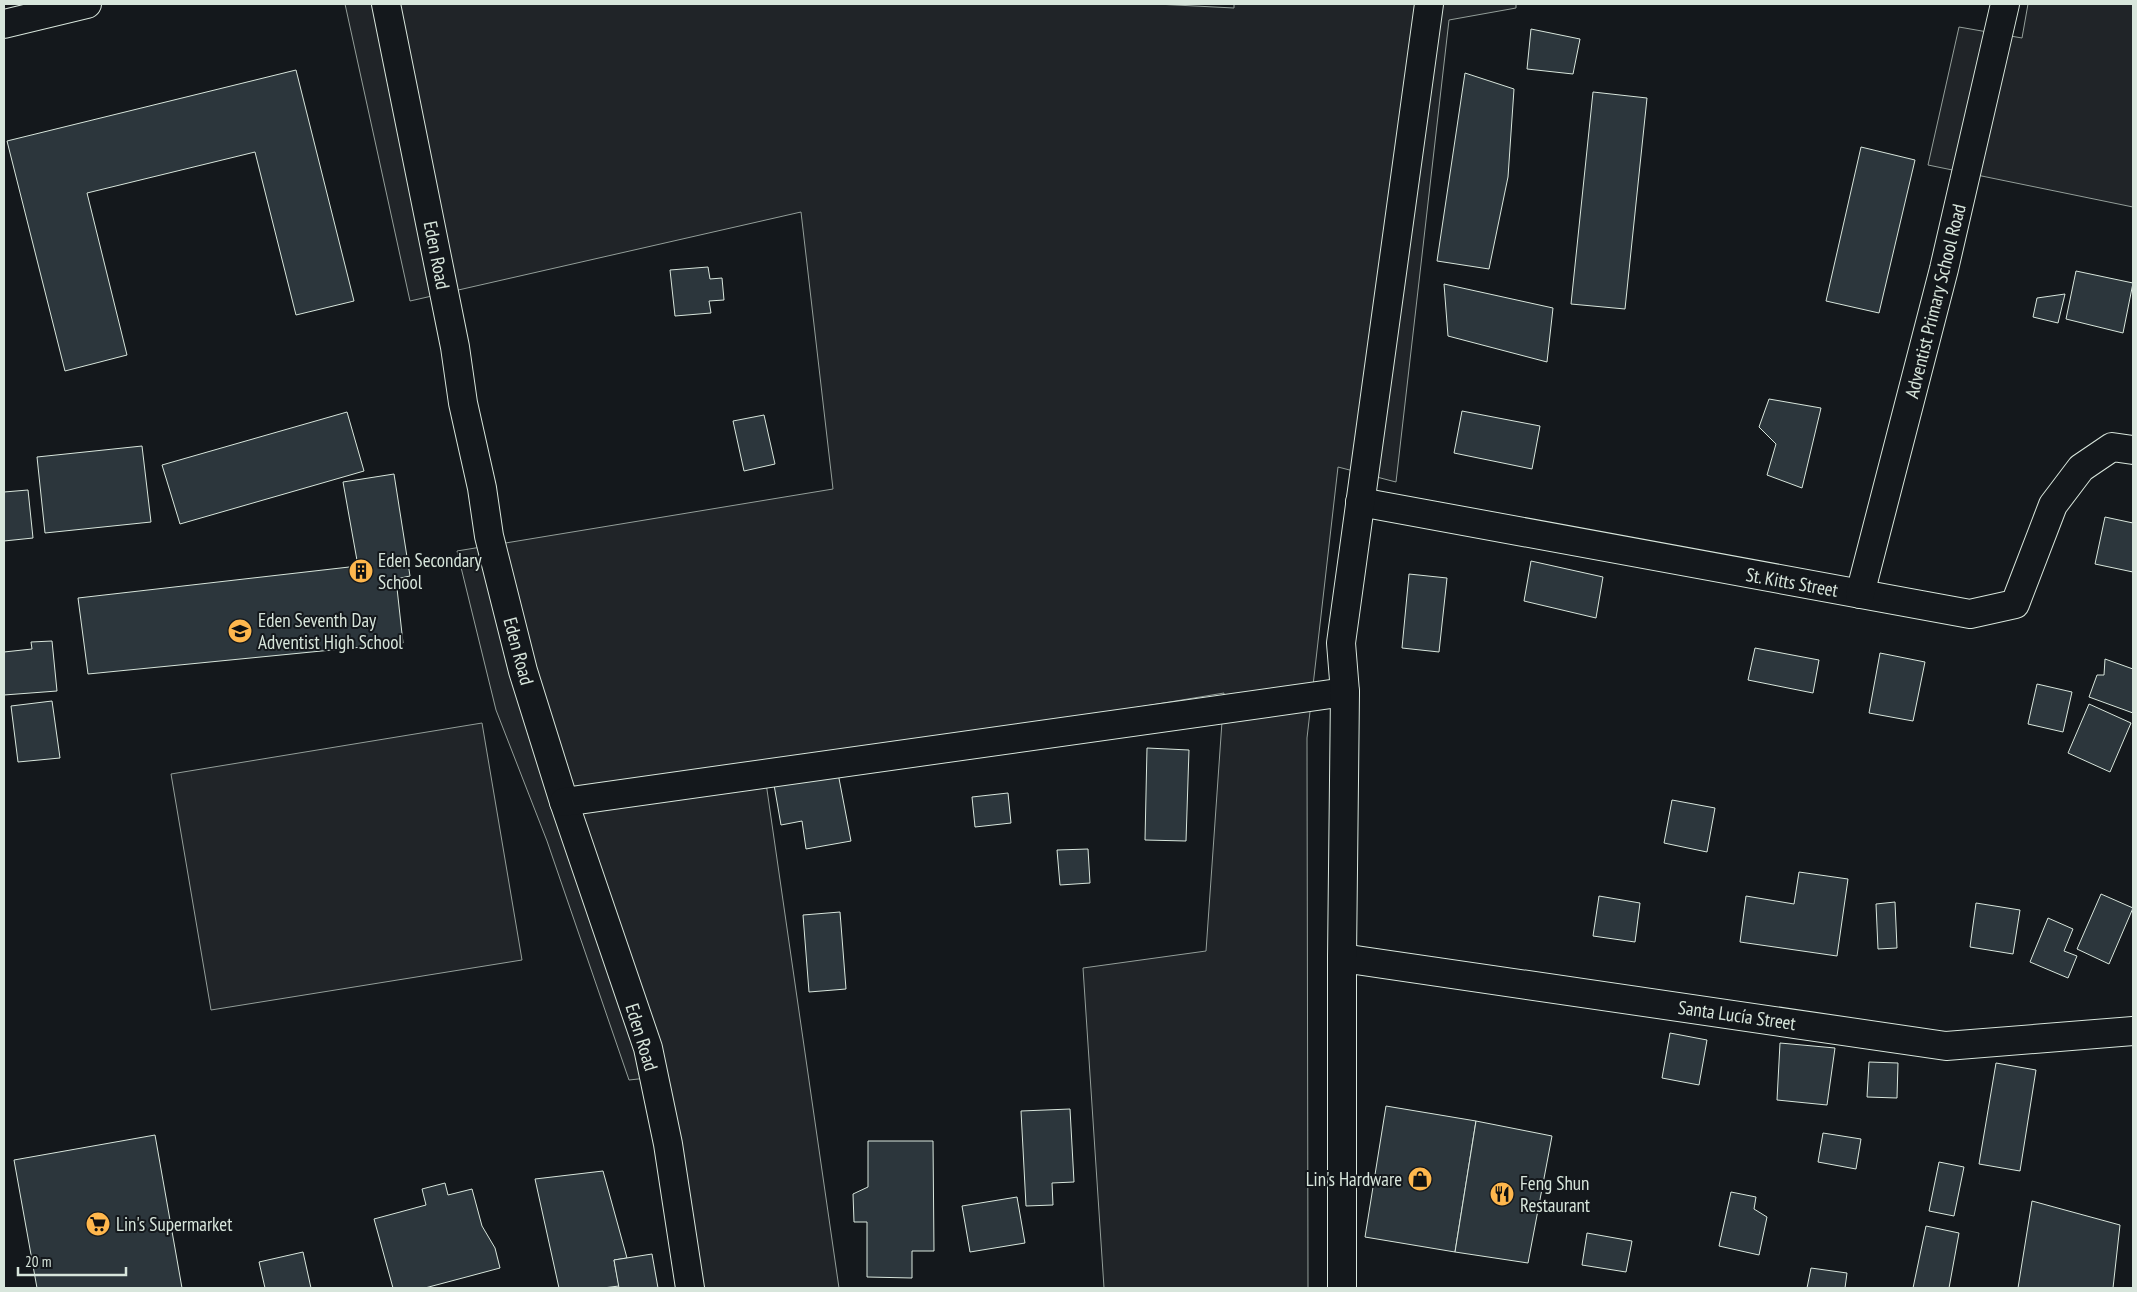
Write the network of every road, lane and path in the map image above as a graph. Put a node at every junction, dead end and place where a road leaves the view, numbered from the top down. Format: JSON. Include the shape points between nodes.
{"nodes":[{"id":1,"x":87,"y":4,"type":"edge"},
{"id":2,"x":386,"y":4,"type":"edge"},
{"id":3,"x":1429,"y":4,"type":"edge"},
{"id":4,"x":2001,"y":5,"type":"edge"},
{"id":5,"x":4,"y":24,"type":"edge"},
{"id":6,"x":2133,"y":450,"type":"edge"},
{"id":7,"x":1360,"y":502,"type":"junction"},
{"id":8,"x":1860,"y":594,"type":"junction"},
{"id":9,"x":1345,"y":692,"type":"junction"},
{"id":10,"x":564,"y":802,"type":"junction"},
{"id":11,"x":1342,"y":958,"type":"junction"},
{"id":12,"x":2133,"y":1031,"type":"edge"},
{"id":13,"x":690,"y":1288,"type":"edge"},
{"id":14,"x":1342,"y":1288,"type":"edge"}],
"edges":[{"from":1,"to":5,"type":"street"},
{"from":2,"to":10,"type":"street","name":"Eden Road","via":[[455,347],[489,536],[523,671]]},
{"from":3,"to":7,"type":"street"},
{"from":4,"to":8,"type":"street","name":"Adventist Primary School Road","via":[[1944,269]]},
{"from":6,"to":8,"type":"street","name":"St. Kitts Street","via":[[2112,447],[2081,468],[2054,505],[2015,604],[1970,614]]},
{"from":7,"to":8,"type":"street","name":"St. Kitts Street"},
{"from":7,"to":9,"type":"street","via":[[1341,643]]},
{"from":9,"to":10,"type":"street"},
{"from":9,"to":11,"type":"street"},
{"from":10,"to":13,"type":"street","name":"Eden Road","via":[[648,1048],[668,1144]]},
{"from":11,"to":12,"type":"street","name":"Santa Lucía Street","via":[[1946,1046]]},
{"from":11,"to":14,"type":"street"}]}
